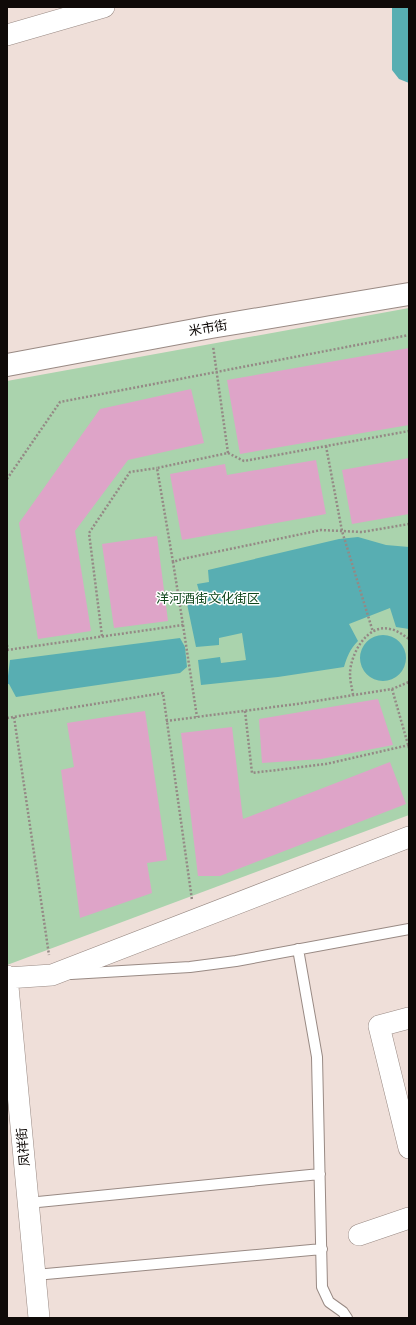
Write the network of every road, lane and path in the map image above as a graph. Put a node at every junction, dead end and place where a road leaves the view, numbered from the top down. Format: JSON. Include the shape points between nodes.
{"nodes":[{"id":1,"x":104,"y":7,"type":"edge"},
{"id":2,"x":7,"y":35,"type":"edge"},
{"id":3,"x":409,"y":294,"type":"edge"},
{"id":4,"x":211,"y":327,"type":"junction"},
{"id":5,"x":409,"y":335,"type":"edge"},
{"id":6,"x":7,"y":365,"type":"edge"},
{"id":7,"x":217,"y":371,"type":"junction"},
{"id":8,"x":409,"y":431,"type":"edge"},
{"id":9,"x":326,"y":446,"type":"junction"},
{"id":10,"x":228,"y":452,"type":"junction"},
{"id":11,"x":157,"y":468,"type":"junction"},
{"id":12,"x":7,"y":479,"type":"edge"},
{"id":13,"x":409,"y":524,"type":"edge"},
{"id":14,"x":342,"y":531,"type":"junction"},
{"id":15,"x":173,"y":562,"type":"junction"},
{"id":16,"x":184,"y":625,"type":"junction"},
{"id":17,"x":373,"y":632,"type":"junction"},
{"id":18,"x":102,"y":636,"type":"junction"},
{"id":19,"x":409,"y":638,"type":"edge"},
{"id":20,"x":7,"y":645,"type":"edge"},
{"id":21,"x":7,"y":650,"type":"edge"},
{"id":22,"x":409,"y":682,"type":"edge"},
{"id":23,"x":392,"y":689,"type":"junction"},
{"id":24,"x":353,"y":695,"type":"junction"},
{"id":25,"x":245,"y":711,"type":"junction"},
{"id":26,"x":14,"y":717,"type":"junction"},
{"id":27,"x":196,"y":717,"type":"junction"},
{"id":28,"x":7,"y":718,"type":"edge"},
{"id":29,"x":166,"y":721,"type":"junction"},
{"id":30,"x":409,"y":746,"type":"edge"},
{"id":31,"x":409,"y":837,"type":"edge"},
{"id":32,"x":194,"y":920,"type":"junction"},
{"id":33,"x":409,"y":929,"type":"edge"},
{"id":34,"x":298,"y":949,"type":"junction"},
{"id":35,"x":52,"y":975,"type":"junction"},
{"id":36,"x":7,"y":977,"type":"edge"},
{"id":37,"x":409,"y":1018,"type":"edge"},
{"id":38,"x":409,"y":1148,"type":"edge"},
{"id":39,"x":320,"y":1174,"type":"junction"},
{"id":40,"x":28,"y":1203,"type":"junction"},
{"id":41,"x":408,"y":1223,"type":"edge"},
{"id":42,"x":359,"y":1235,"type":"dead end"},
{"id":43,"x":322,"y":1249,"type":"junction"},
{"id":44,"x":35,"y":1275,"type":"junction"},
{"id":45,"x":39,"y":1318,"type":"edge"},
{"id":46,"x":346,"y":1318,"type":"edge"}],
"edges":[{"from":1,"to":2,"type":"street"},
{"from":3,"to":4,"type":"street","name":"米市街"},
{"from":4,"to":6,"type":"street","name":"米市街"},
{"from":4,"to":7,"type":"path"},
{"from":5,"to":7,"type":"path"},
{"from":7,"to":10,"type":"path"},
{"from":7,"to":12,"type":"path","via":[[60,402]]},
{"from":8,"to":9,"type":"path"},
{"from":9,"to":10,"type":"path","via":[[244,461]]},
{"from":9,"to":14,"type":"path"},
{"from":10,"to":11,"type":"path"},
{"from":11,"to":15,"type":"path"},
{"from":11,"to":18,"type":"path","via":[[130,472],[89,534]]},
{"from":13,"to":14,"type":"path","via":[[362,532]]},
{"from":14,"to":15,"type":"path","via":[[321,530]]},
{"from":14,"to":17,"type":"path"},
{"from":15,"to":16,"type":"path"},
{"from":16,"to":18,"type":"path"},
{"from":16,"to":27,"type":"path"},
{"from":17,"to":19,"type":"path","via":[[380,628],[389,628]]},
{"from":17,"to":24,"type":"path","via":[[366,635],[353,656],[350,673]]},
{"from":18,"to":21,"type":"path"},
{"from":20,"to":21,"type":"path"},
{"from":22,"to":23,"type":"path"},
{"from":23,"to":24,"type":"path"},
{"from":23,"to":30,"type":"path"},
{"from":24,"to":25,"type":"path"},
{"from":25,"to":27,"type":"path"},
{"from":25,"to":30,"type":"path","via":[[252,773],[326,764]]},
{"from":26,"to":28,"type":"path"},
{"from":26,"to":29,"type":"path","via":[[163,693]]},
{"from":26,"to":35,"type":"path"},
{"from":27,"to":29,"type":"path"},
{"from":29,"to":32,"type":"path"},
{"from":31,"to":32,"type":"street"},
{"from":32,"to":35,"type":"street"},
{"from":33,"to":34,"type":"lane"},
{"from":34,"to":36,"type":"lane","via":[[190,967]]},
{"from":34,"to":39,"type":"lane","via":[[317,1057]]},
{"from":35,"to":36,"type":"street"},
{"from":36,"to":40,"type":"street","name":"凤祥街"},
{"from":37,"to":38,"type":"street","via":[[379,1026]]},
{"from":39,"to":40,"type":"lane"},
{"from":39,"to":43,"type":"lane"},
{"from":40,"to":44,"type":"street","name":"凤祥街"},
{"from":41,"to":42,"type":"street"},
{"from":43,"to":44,"type":"lane"},
{"from":43,"to":46,"type":"lane","via":[[322,1287],[329,1302],[343,1312]]},
{"from":44,"to":45,"type":"street","name":"凤祥街"}]}
